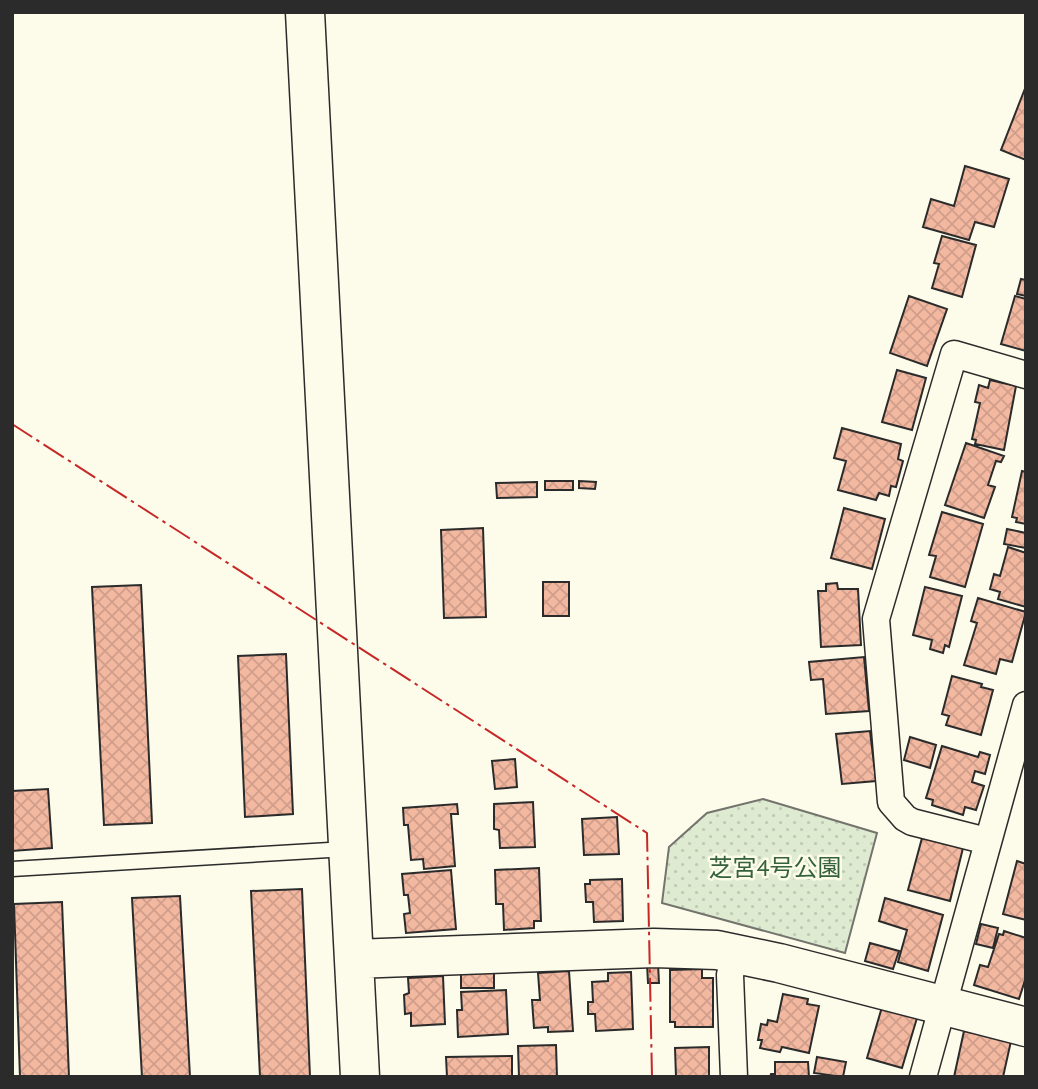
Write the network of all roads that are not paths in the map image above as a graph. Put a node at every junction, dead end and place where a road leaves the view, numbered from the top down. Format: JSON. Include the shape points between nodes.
{"nodes":[{"id":1,"x":305,"y":12,"type":"edge"},
{"id":2,"x":1026,"y":375,"type":"edge"},
{"id":3,"x":1026,"y":705,"type":"edge"},
{"id":4,"x":987,"y":841,"type":"junction"},
{"id":5,"x":348,"y":849,"type":"junction"},
{"id":6,"x":12,"y":869,"type":"edge"},
{"id":7,"x":734,"y":953,"type":"junction"},
{"id":8,"x":354,"y":959,"type":"junction"},
{"id":9,"x":943,"y":1006,"type":"junction"},
{"id":10,"x":1026,"y":1027,"type":"edge"},
{"id":11,"x":360,"y":1077,"type":"edge"},
{"id":12,"x":734,"y":1077,"type":"edge"},
{"id":13,"x":923,"y":1077,"type":"edge"}],
"edges":[{"from":1,"to":5,"type":"street"},
{"from":2,"to":4,"type":"street","via":[[954,354],[876,619],[891,803],[912,822]]},
{"from":3,"to":4,"type":"street"},
{"from":4,"to":9,"type":"street"},
{"from":5,"to":6,"type":"lane"},
{"from":5,"to":8,"type":"street"},
{"from":7,"to":8,"type":"street","via":[[654,948]]},
{"from":7,"to":9,"type":"street"},
{"from":7,"to":12,"type":"street","via":[[730,975]]},
{"from":8,"to":11,"type":"street"},
{"from":9,"to":10,"type":"street"},
{"from":9,"to":13,"type":"street"}]}
